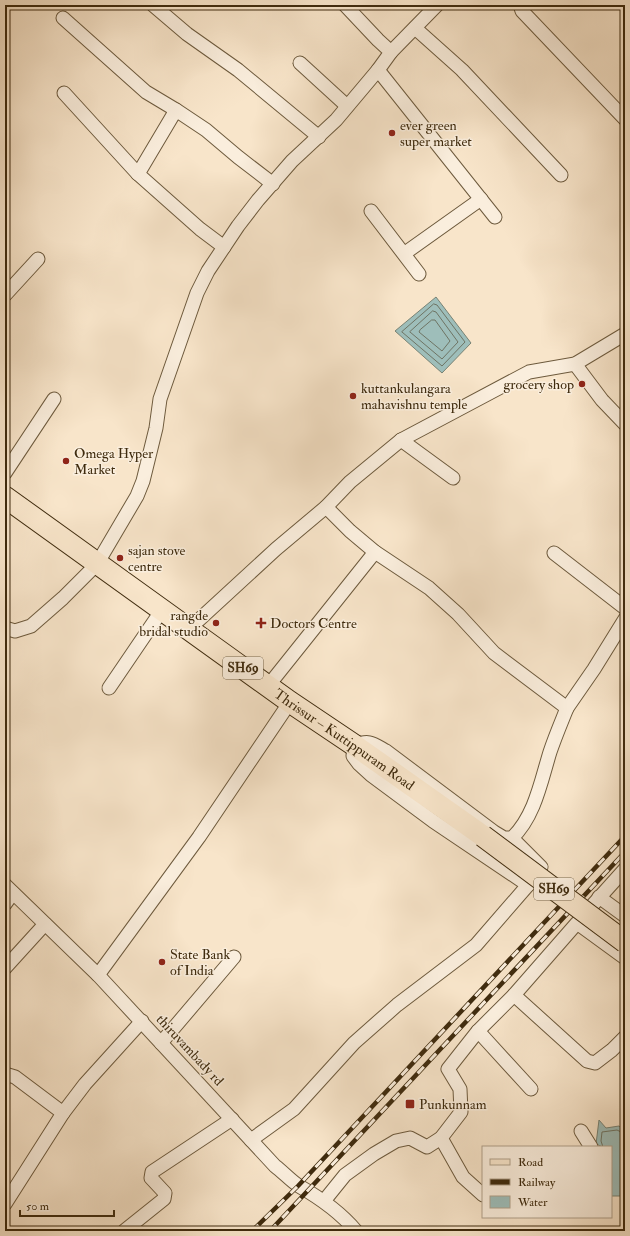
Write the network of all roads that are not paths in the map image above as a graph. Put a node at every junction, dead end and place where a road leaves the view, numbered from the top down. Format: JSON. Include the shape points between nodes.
{"nodes":[{"id":1,"x":153,"y":5,"type":"edge"},
{"id":2,"x":345,"y":5,"type":"edge"},
{"id":3,"x":437,"y":5,"type":"edge"},
{"id":4,"x":520,"y":5,"type":"edge"},
{"id":5,"x":63,"y":18,"type":"dead end"},
{"id":6,"x":415,"y":28,"type":"junction"},
{"id":7,"x":392,"y":52,"type":"junction"},
{"id":8,"x":300,"y":63,"type":"dead end"},
{"id":9,"x":378,"y":70,"type":"junction"},
{"id":10,"x":64,"y":93,"type":"dead end"},
{"id":11,"x":347,"y":106,"type":"junction"},
{"id":12,"x":176,"y":110,"type":"junction"},
{"id":13,"x":625,"y":119,"type":"edge"},
{"id":14,"x":319,"y":136,"type":"junction"},
{"id":15,"x":138,"y":174,"type":"junction"},
{"id":16,"x":561,"y":175,"type":"dead end"},
{"id":17,"x":273,"y":184,"type":"junction"},
{"id":18,"x":481,"y":199,"type":"junction"},
{"id":19,"x":371,"y":211,"type":"dead end"},
{"id":20,"x":495,"y":217,"type":"dead end"},
{"id":21,"x":224,"y":247,"type":"junction"},
{"id":22,"x":404,"y":254,"type":"junction"},
{"id":23,"x":38,"y":259,"type":"dead end"},
{"id":24,"x":419,"y":274,"type":"dead end"},
{"id":25,"x":5,"y":295,"type":"edge"},
{"id":26,"x":625,"y":334,"type":"edge"},
{"id":27,"x":575,"y":364,"type":"junction"},
{"id":28,"x":54,"y":399,"type":"dead end"},
{"id":29,"x":625,"y":424,"type":"edge"},
{"id":30,"x":401,"y":440,"type":"junction"},
{"id":31,"x":5,"y":473,"type":"edge"},
{"id":32,"x":453,"y":478,"type":"dead end"},
{"id":33,"x":5,"y":496,"type":"edge"},
{"id":34,"x":326,"y":507,"type":"junction"},
{"id":35,"x":375,"y":552,"type":"junction"},
{"id":36,"x":554,"y":553,"type":"dead end"},
{"id":37,"x":97,"y":564,"type":"junction"},
{"id":38,"x":625,"y":608,"type":"edge"},
{"id":39,"x":162,"y":610,"type":"junction"},
{"id":40,"x":625,"y":619,"type":"edge"},
{"id":41,"x":5,"y":628,"type":"edge"},
{"id":42,"x":189,"y":629,"type":"junction"},
{"id":43,"x":268,"y":686,"type":"junction"},
{"id":44,"x":109,"y":688,"type":"dead end"},
{"id":45,"x":290,"y":702,"type":"junction"},
{"id":46,"x":567,"y":708,"type":"junction"},
{"id":47,"x":354,"y":745,"type":"junction"},
{"id":48,"x":512,"y":838,"type":"junction"},
{"id":49,"x":625,"y":869,"type":"edge"},
{"id":50,"x":528,"y":885,"type":"junction"},
{"id":51,"x":9,"y":889,"type":"edge"},
{"id":52,"x":599,"y":897,"type":"junction"},
{"id":53,"x":5,"y":904,"type":"edge"},
{"id":54,"x":625,"y":916,"type":"edge"},
{"id":55,"x":577,"y":923,"type":"junction"},
{"id":56,"x":45,"y":924,"type":"junction"},
{"id":57,"x":625,"y":942,"type":"edge"},
{"id":58,"x":234,"y":957,"type":"dead end"},
{"id":59,"x":625,"y":958,"type":"edge"},
{"id":60,"x":5,"y":968,"type":"edge"},
{"id":61,"x":98,"y":975,"type":"junction"},
{"id":62,"x":514,"y":995,"type":"junction"},
{"id":63,"x":142,"y":1021,"type":"junction"},
{"id":64,"x":478,"y":1031,"type":"junction"},
{"id":65,"x":625,"y":1037,"type":"edge"},
{"id":66,"x":161,"y":1043,"type":"junction"},
{"id":67,"x":5,"y":1074,"type":"edge"},
{"id":68,"x":531,"y":1089,"type":"dead end"},
{"id":69,"x":63,"y":1113,"type":"junction"},
{"id":70,"x":232,"y":1119,"type":"junction"},
{"id":71,"x":581,"y":1131,"type":"dead end"},
{"id":72,"x":441,"y":1138,"type":"junction"},
{"id":73,"x":251,"y":1140,"type":"junction"},
{"id":74,"x":590,"y":1146,"type":"edge"},
{"id":75,"x":482,"y":1194,"type":"edge"},
{"id":76,"x":324,"y":1201,"type":"junction"},
{"id":77,"x":5,"y":1204,"type":"edge"},
{"id":78,"x":124,"y":1231,"type":"edge"},
{"id":79,"x":356,"y":1231,"type":"edge"}],
"edges":[{"from":1,"to":14,"type":"street"},
{"from":2,"to":7,"type":"street"},
{"from":3,"to":6,"type":"street"},
{"from":4,"to":13,"type":"street","via":[[522,11]]},
{"from":5,"to":12,"type":"street","via":[[146,92]]},
{"from":6,"to":7,"type":"street"},
{"from":6,"to":16,"type":"street","via":[[462,70]]},
{"from":7,"to":9,"type":"street"},
{"from":8,"to":11,"type":"street"},
{"from":9,"to":11,"type":"street"},
{"from":9,"to":18,"type":"street"},
{"from":10,"to":15,"type":"street"},
{"from":11,"to":14,"type":"street"},
{"from":12,"to":15,"type":"street"},
{"from":12,"to":17,"type":"street","via":[[206,130]]},
{"from":14,"to":17,"type":"street","via":[[292,161]]},
{"from":15,"to":21,"type":"street"},
{"from":17,"to":21,"type":"street","via":[[258,200]]},
{"from":18,"to":20,"type":"street"},
{"from":18,"to":22,"type":"street"},
{"from":19,"to":22,"type":"street"},
{"from":21,"to":37,"type":"street","via":[[208,271],[198,293],[167,378],[160,399],[143,481],[137,496]]},
{"from":22,"to":24,"type":"street"},
{"from":23,"to":25,"type":"street"},
{"from":26,"to":27,"type":"street"},
{"from":27,"to":29,"type":"street","via":[[602,400]]},
{"from":27,"to":30,"type":"street","via":[[529,372]]},
{"from":28,"to":31,"type":"street"},
{"from":30,"to":32,"type":"street"},
{"from":30,"to":34,"type":"street","via":[[350,482]]},
{"from":33,"to":37,"type":"main road","name":"Thrissur – Kuttippuram Road","number":"SH69"},
{"from":34,"to":35,"type":"street","via":[[350,532]]},
{"from":34,"to":42,"type":"street"},
{"from":35,"to":43,"type":"street"},
{"from":35,"to":46,"type":"street","via":[[429,588],[458,614],[494,653]]},
{"from":36,"to":38,"type":"street"},
{"from":37,"to":39,"type":"main road","name":"Thrissur – Kuttippuram Road","number":"SH69"},
{"from":37,"to":41,"type":"street","via":[[31,626],[15,631]]},
{"from":39,"to":42,"type":"main road","name":"Thrissur – Kuttippuram Road","number":"SH69"},
{"from":39,"to":44,"type":"street"},
{"from":40,"to":46,"type":"street"},
{"from":42,"to":43,"type":"main road","name":"Thrissur – Kuttippuram Road","number":"SH69"},
{"from":43,"to":45,"type":"main road","name":"Thrissur – Kuttippuram Road","number":"SH69"},
{"from":45,"to":47,"type":"main road","name":"Thrissur – Kuttippuram Road","number":"SH69"},
{"from":45,"to":61,"type":"street","via":[[199,837]]},
{"from":46,"to":48,"type":"street","via":[[533,804],[520,830]]},
{"from":47,"to":48,"type":"street","via":[[373,743],[494,832],[504,838]]},
{"from":47,"to":50,"type":"street","via":[[353,756],[371,775],[433,821]]},
{"from":47,"to":57,"type":"main road","name":"Thrissur – Kuttippuram Road","number":"SH69","bridge":true,"via":[[483,836]]},
{"from":48,"to":50,"type":"street","via":[[540,867]]},
{"from":49,"to":52,"type":"street"},
{"from":50,"to":73,"type":"street","via":[[476,945],[397,1005],[354,1043],[294,1109]]},
{"from":51,"to":53,"type":"street"},
{"from":51,"to":56,"type":"street","name":"thiruvambady rd"},
{"from":52,"to":54,"type":"street"},
{"from":52,"to":55,"type":"street"},
{"from":55,"to":59,"type":"street"},
{"from":55,"to":62,"type":"street"},
{"from":56,"to":60,"type":"street"},
{"from":56,"to":61,"type":"street","name":"thiruvambady rd"},
{"from":58,"to":66,"type":"street"},
{"from":61,"to":63,"type":"street","name":"thiruvambady rd"},
{"from":62,"to":64,"type":"street"},
{"from":62,"to":65,"type":"street","via":[[587,1061],[595,1063]]},
{"from":63,"to":66,"type":"street","name":"thiruvambady rd"},
{"from":63,"to":69,"type":"street","via":[[85,1084]]},
{"from":64,"to":68,"type":"street"},
{"from":64,"to":72,"type":"street","via":[[448,1069],[460,1089],[461,1112]]},
{"from":66,"to":70,"type":"street","name":"thiruvambady rd"},
{"from":67,"to":69,"type":"street","via":[[15,1077]]},
{"from":69,"to":77,"type":"street"},
{"from":70,"to":73,"type":"street","name":"thiruvambady rd"},
{"from":70,"to":78,"type":"street","via":[[152,1172],[151,1178],[165,1193],[164,1199]]},
{"from":71,"to":74,"type":"street"},
{"from":72,"to":75,"type":"street","via":[[463,1177]]},
{"from":72,"to":76,"type":"street","via":[[427,1147],[410,1138],[396,1141],[345,1174]]},
{"from":73,"to":76,"type":"street","name":"thiruvambady rd","via":[[298,1186]]},
{"from":76,"to":79,"type":"street","name":"thiruvambady rd"}]}
